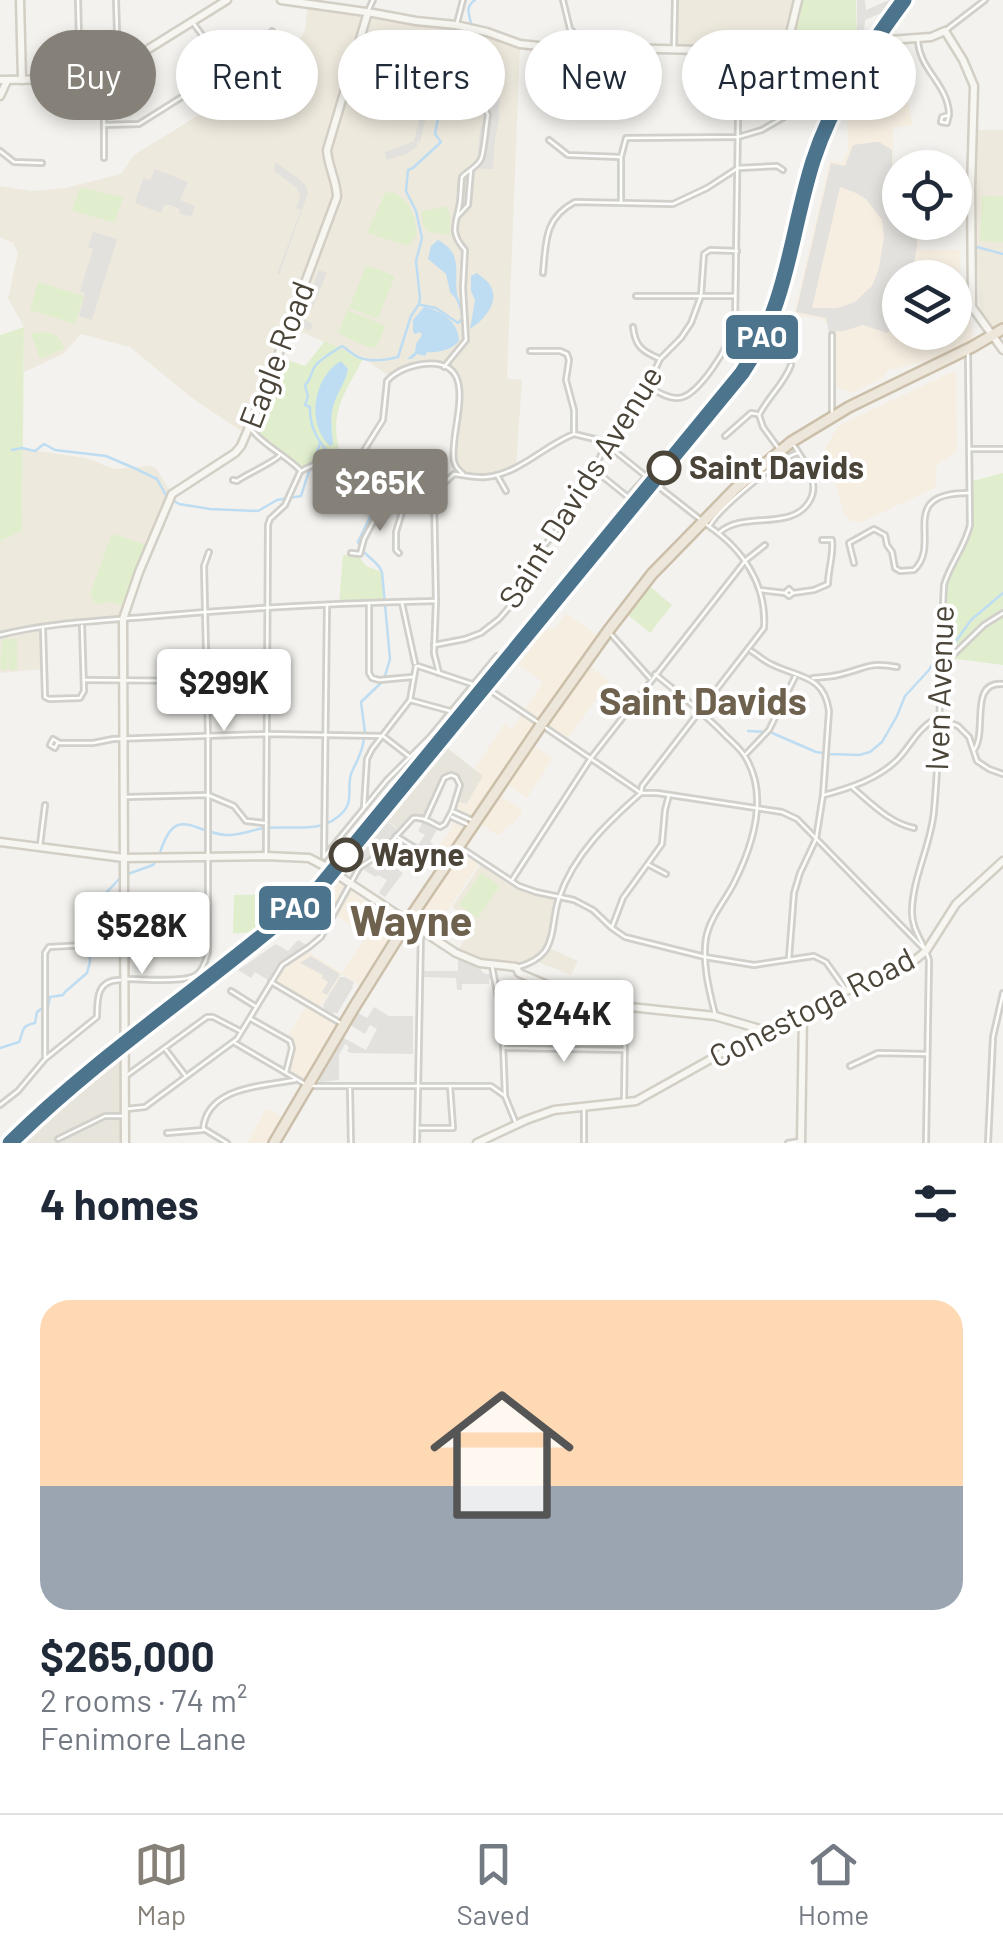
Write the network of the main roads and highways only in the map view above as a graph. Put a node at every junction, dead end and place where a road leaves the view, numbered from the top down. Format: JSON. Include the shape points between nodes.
{"nodes":[{"id":1,"x":998,"y":334,"type":"edge"},
{"id":2,"x":831,"y":418,"type":"junction"},
{"id":3,"x":274,"y":1143,"type":"edge"}],
"edges":[{"from":1,"to":2,"type":"highway"},
{"from":1,"to":2,"type":"highway","via":[[964,359]]},
{"from":2,"to":3,"type":"highway","via":[[780,450],[650,576],[408,921]]}]}
